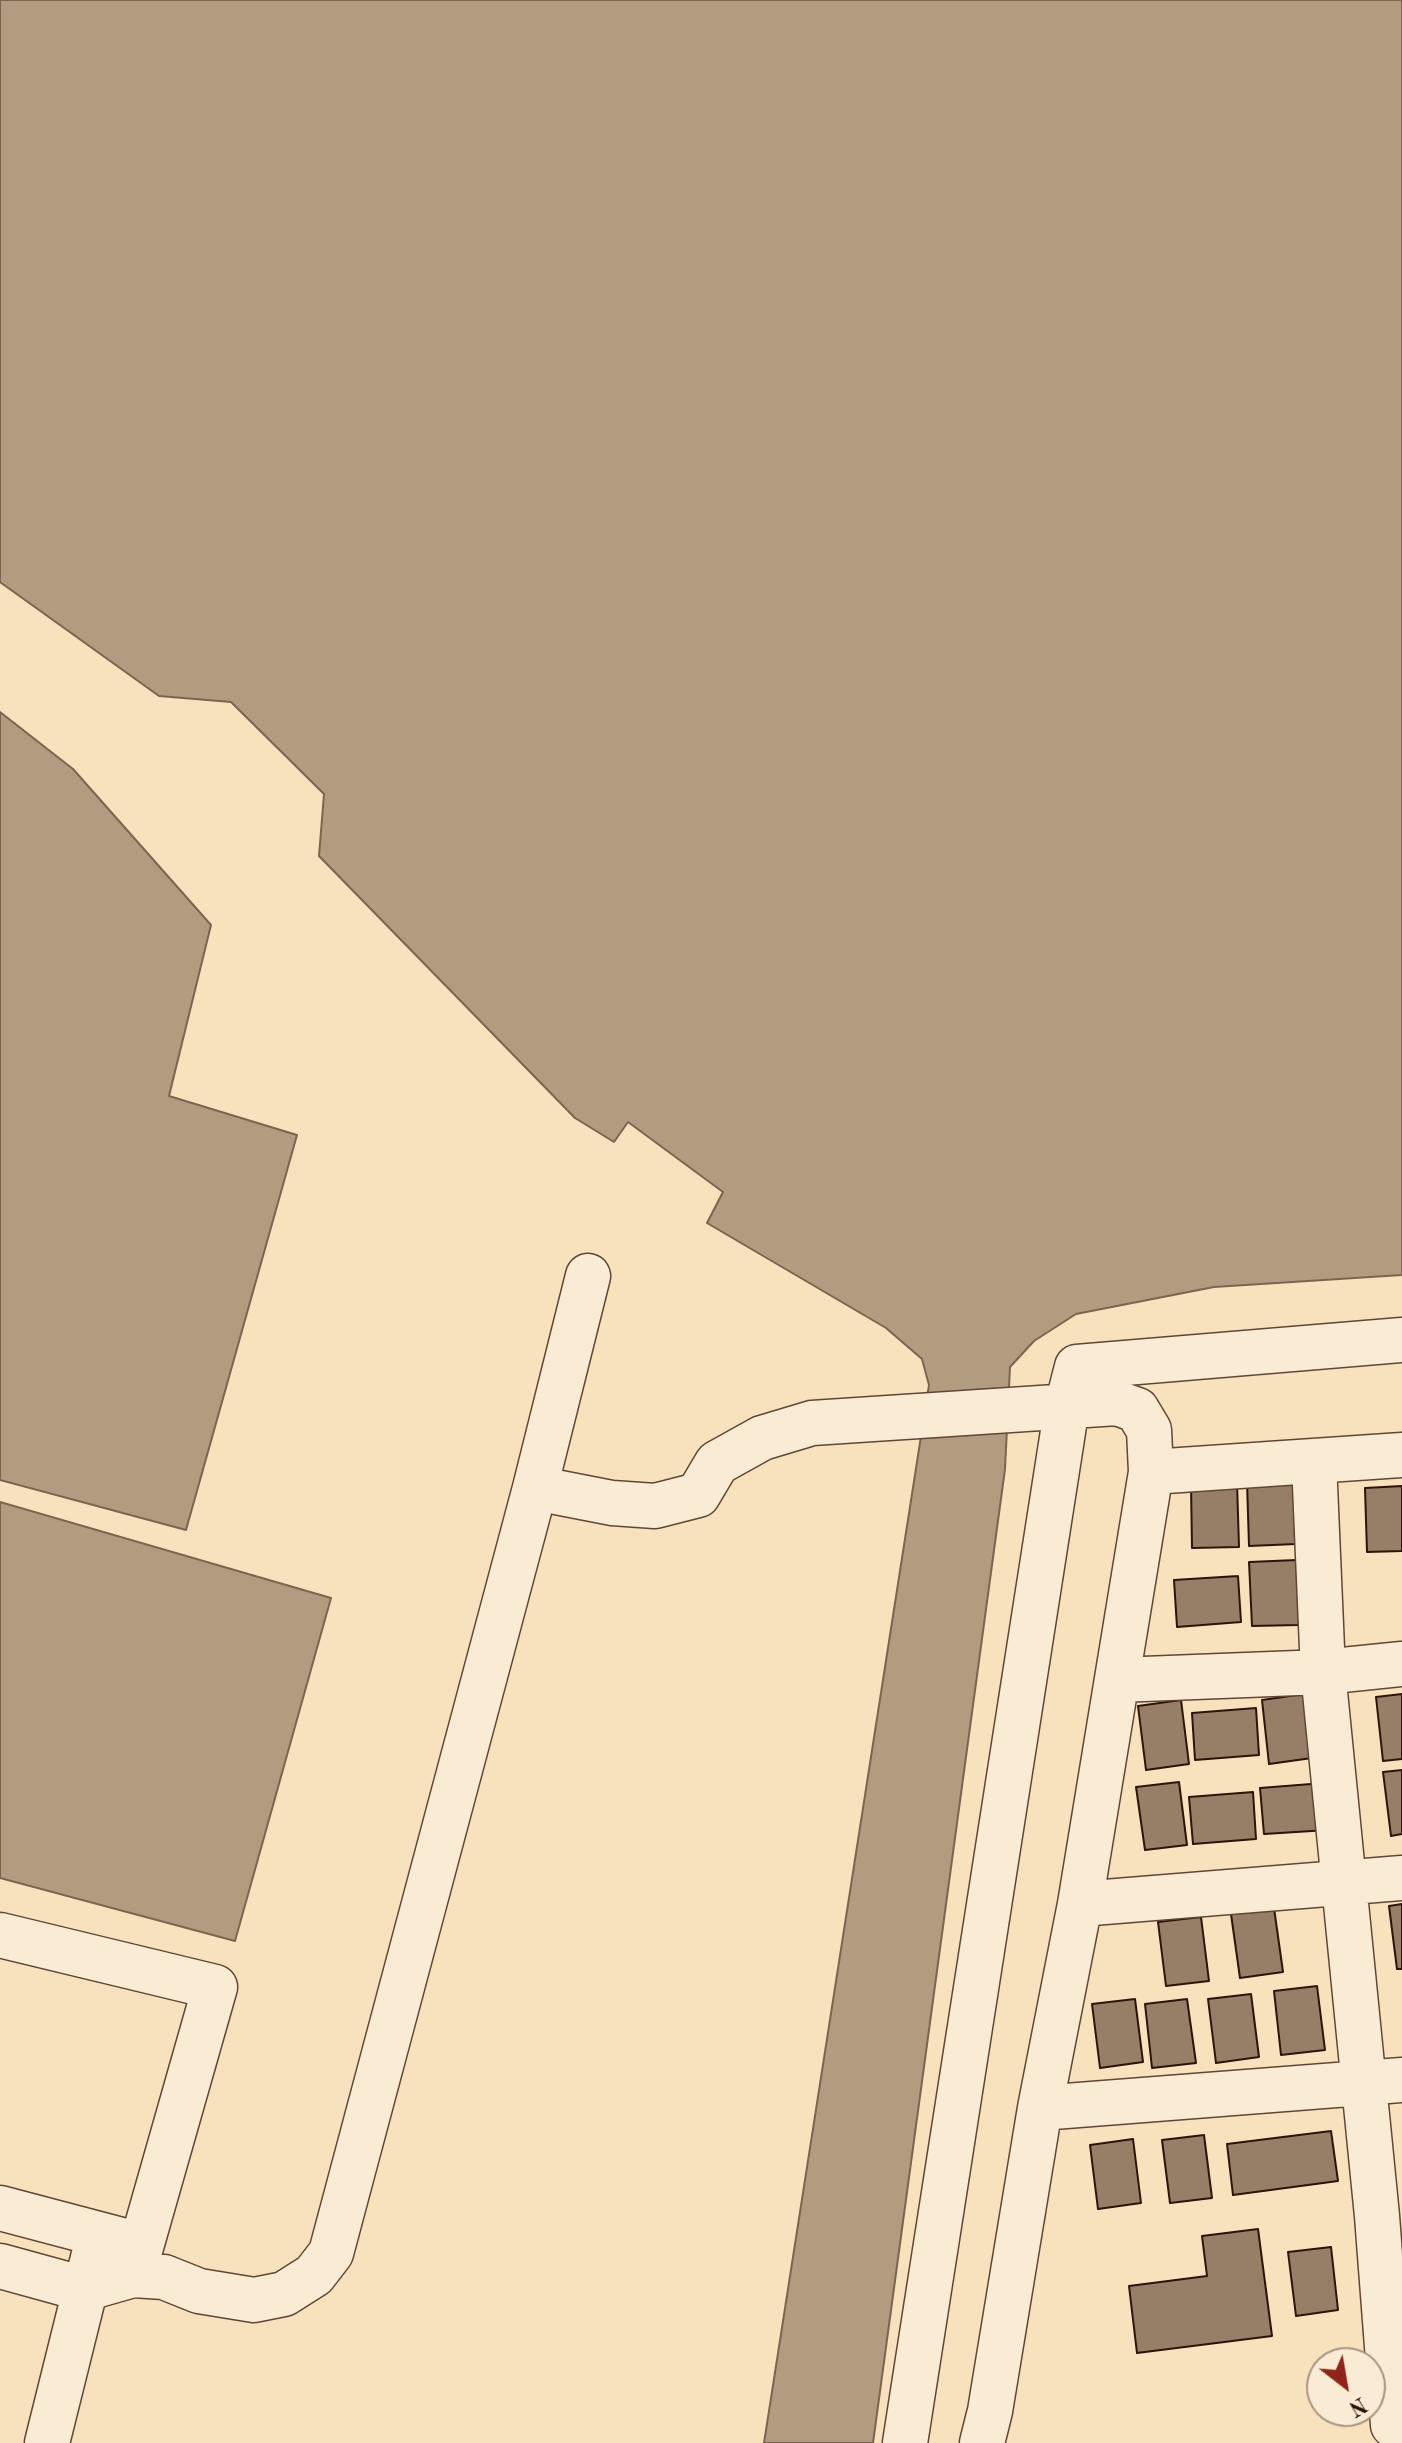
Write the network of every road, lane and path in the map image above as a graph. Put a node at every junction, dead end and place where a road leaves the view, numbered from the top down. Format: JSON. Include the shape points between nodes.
{"nodes":[{"id":1,"x":588,"y":1276,"type":"dead end"},
{"id":2,"x":1402,"y":1340,"type":"edge"},
{"id":3,"x":1067,"y":1406,"type":"junction"},
{"id":4,"x":1402,"y":1455,"type":"edge"},
{"id":5,"x":1314,"y":1462,"type":"junction"},
{"id":6,"x":1151,"y":1472,"type":"junction"},
{"id":7,"x":535,"y":1488,"type":"junction"},
{"id":8,"x":1402,"y":1664,"type":"edge"},
{"id":9,"x":1323,"y":1672,"type":"junction"},
{"id":10,"x":1118,"y":1680,"type":"junction"},
{"id":11,"x":1402,"y":1878,"type":"edge"},
{"id":12,"x":1343,"y":1882,"type":"junction"},
{"id":13,"x":1080,"y":1904,"type":"junction"},
{"id":14,"x":0,"y":1935,"type":"edge"},
{"id":15,"x":1383,"y":2082,"type":"edge"},
{"id":16,"x":1040,"y":2108,"type":"junction"},
{"id":17,"x":0,"y":2208,"type":"edge"},
{"id":18,"x":1389,"y":2215,"type":"edge"},
{"id":19,"x":99,"y":2234,"type":"junction"},
{"id":20,"x":138,"y":2260,"type":"junction"},
{"id":21,"x":0,"y":2266,"type":"edge"},
{"id":22,"x":84,"y":2289,"type":"junction"},
{"id":23,"x":1402,"y":2424,"type":"edge"},
{"id":24,"x":47,"y":2443,"type":"edge"},
{"id":25,"x":905,"y":2443,"type":"edge"},
{"id":26,"x":982,"y":2443,"type":"edge"}],
"edges":[{"from":1,"to":7,"type":"street"},
{"from":2,"to":3,"type":"street","via":[[1077,1367]]},
{"from":3,"to":6,"type":"street","via":[[1117,1403],[1137,1410],[1149,1430]]},
{"from":3,"to":7,"type":"street","via":[[812,1423],[762,1438],[717,1463],[698,1495],[655,1506]]},
{"from":3,"to":25,"type":"street"},
{"from":4,"to":5,"type":"street"},
{"from":5,"to":6,"type":"street"},
{"from":5,"to":9,"type":"street"},
{"from":6,"to":10,"type":"street"},
{"from":7,"to":20,"type":"street","via":[[331,2253],[314,2275],[284,2294],[254,2300],[199,2291]]},
{"from":8,"to":9,"type":"street"},
{"from":9,"to":10,"type":"street"},
{"from":9,"to":12,"type":"street"},
{"from":10,"to":13,"type":"street"},
{"from":11,"to":12,"type":"street"},
{"from":12,"to":13,"type":"street"},
{"from":12,"to":15,"type":"street"},
{"from":13,"to":16,"type":"street"},
{"from":14,"to":20,"type":"street","via":[[215,1987]]},
{"from":15,"to":16,"type":"street"},
{"from":15,"to":18,"type":"street"},
{"from":16,"to":26,"type":"street"},
{"from":17,"to":19,"type":"street"},
{"from":18,"to":23,"type":"street","via":[[1393,2425]]},
{"from":19,"to":20,"type":"street"},
{"from":19,"to":22,"type":"street"},
{"from":20,"to":22,"type":"street"},
{"from":21,"to":22,"type":"street"},
{"from":22,"to":24,"type":"street"}]}
